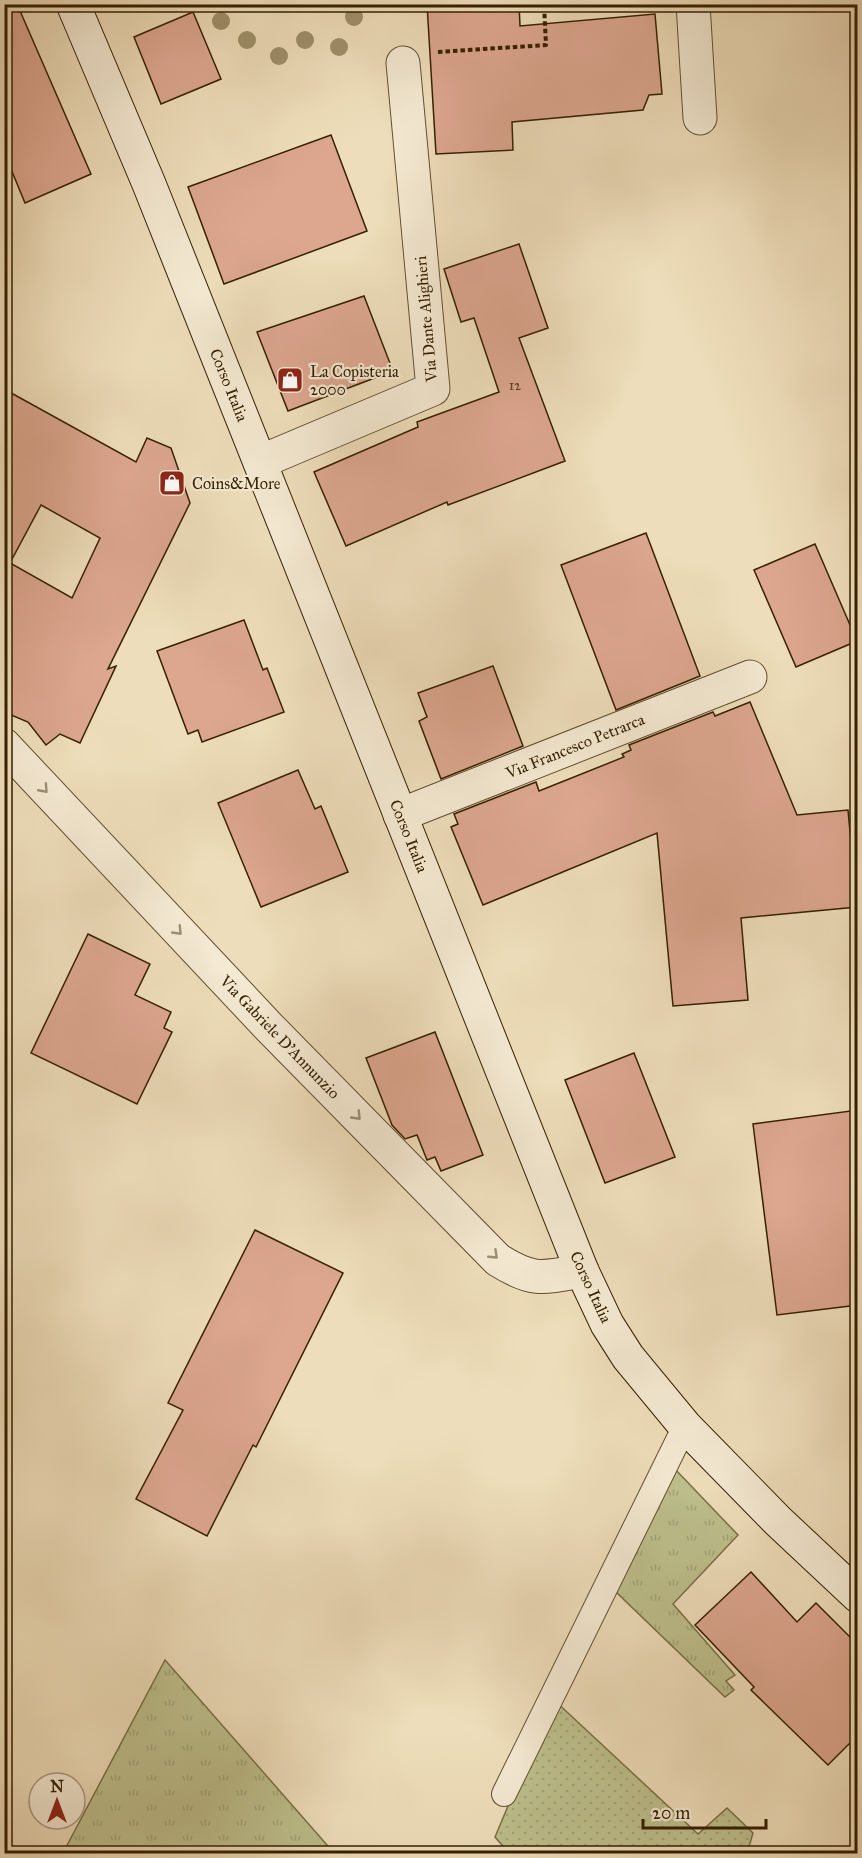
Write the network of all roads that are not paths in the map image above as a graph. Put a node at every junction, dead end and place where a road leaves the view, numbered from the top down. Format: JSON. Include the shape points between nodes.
{"nodes":[{"id":1,"x":73,"y":4,"type":"edge"},
{"id":2,"x":693,"y":4,"type":"edge"},
{"id":3,"x":403,"y":63,"type":"road end"},
{"id":4,"x":700,"y":118,"type":"dead end"},
{"id":5,"x":260,"y":462,"type":"junction"},
{"id":6,"x":750,"y":677,"type":"dead end"},
{"id":7,"x":4,"y":746,"type":"edge"},
{"id":8,"x":400,"y":815,"type":"junction"},
{"id":9,"x":582,"y":1271,"type":"junction"},
{"id":10,"x":685,"y":1426,"type":"junction"},
{"id":11,"x":858,"y":1596,"type":"edge"},
{"id":12,"x":504,"y":1794,"type":"dead end"}],
"edges":[{"from":1,"to":5,"type":"street","name":"Corso Italia"},
{"from":2,"to":4,"type":"street"},
{"from":3,"to":5,"type":"street","name":"Via Dante Alighieri","via":[[433,389]]},
{"from":5,"to":8,"type":"street","name":"Corso Italia"},
{"from":6,"to":8,"type":"street","name":"Via Francesco Petrarca"},
{"from":7,"to":9,"type":"street","name":"Via Gabriele D'Annunzio","one_way":true,"via":[[498,1260],[521,1275],[544,1278]]},
{"from":8,"to":9,"type":"street","name":"Corso Italia"},
{"from":9,"to":10,"type":"street","name":"Corso Italia","via":[[628,1357]]},
{"from":10,"to":11,"type":"street","name":"Corso Italia"},
{"from":10,"to":12,"type":"lane"}]}
